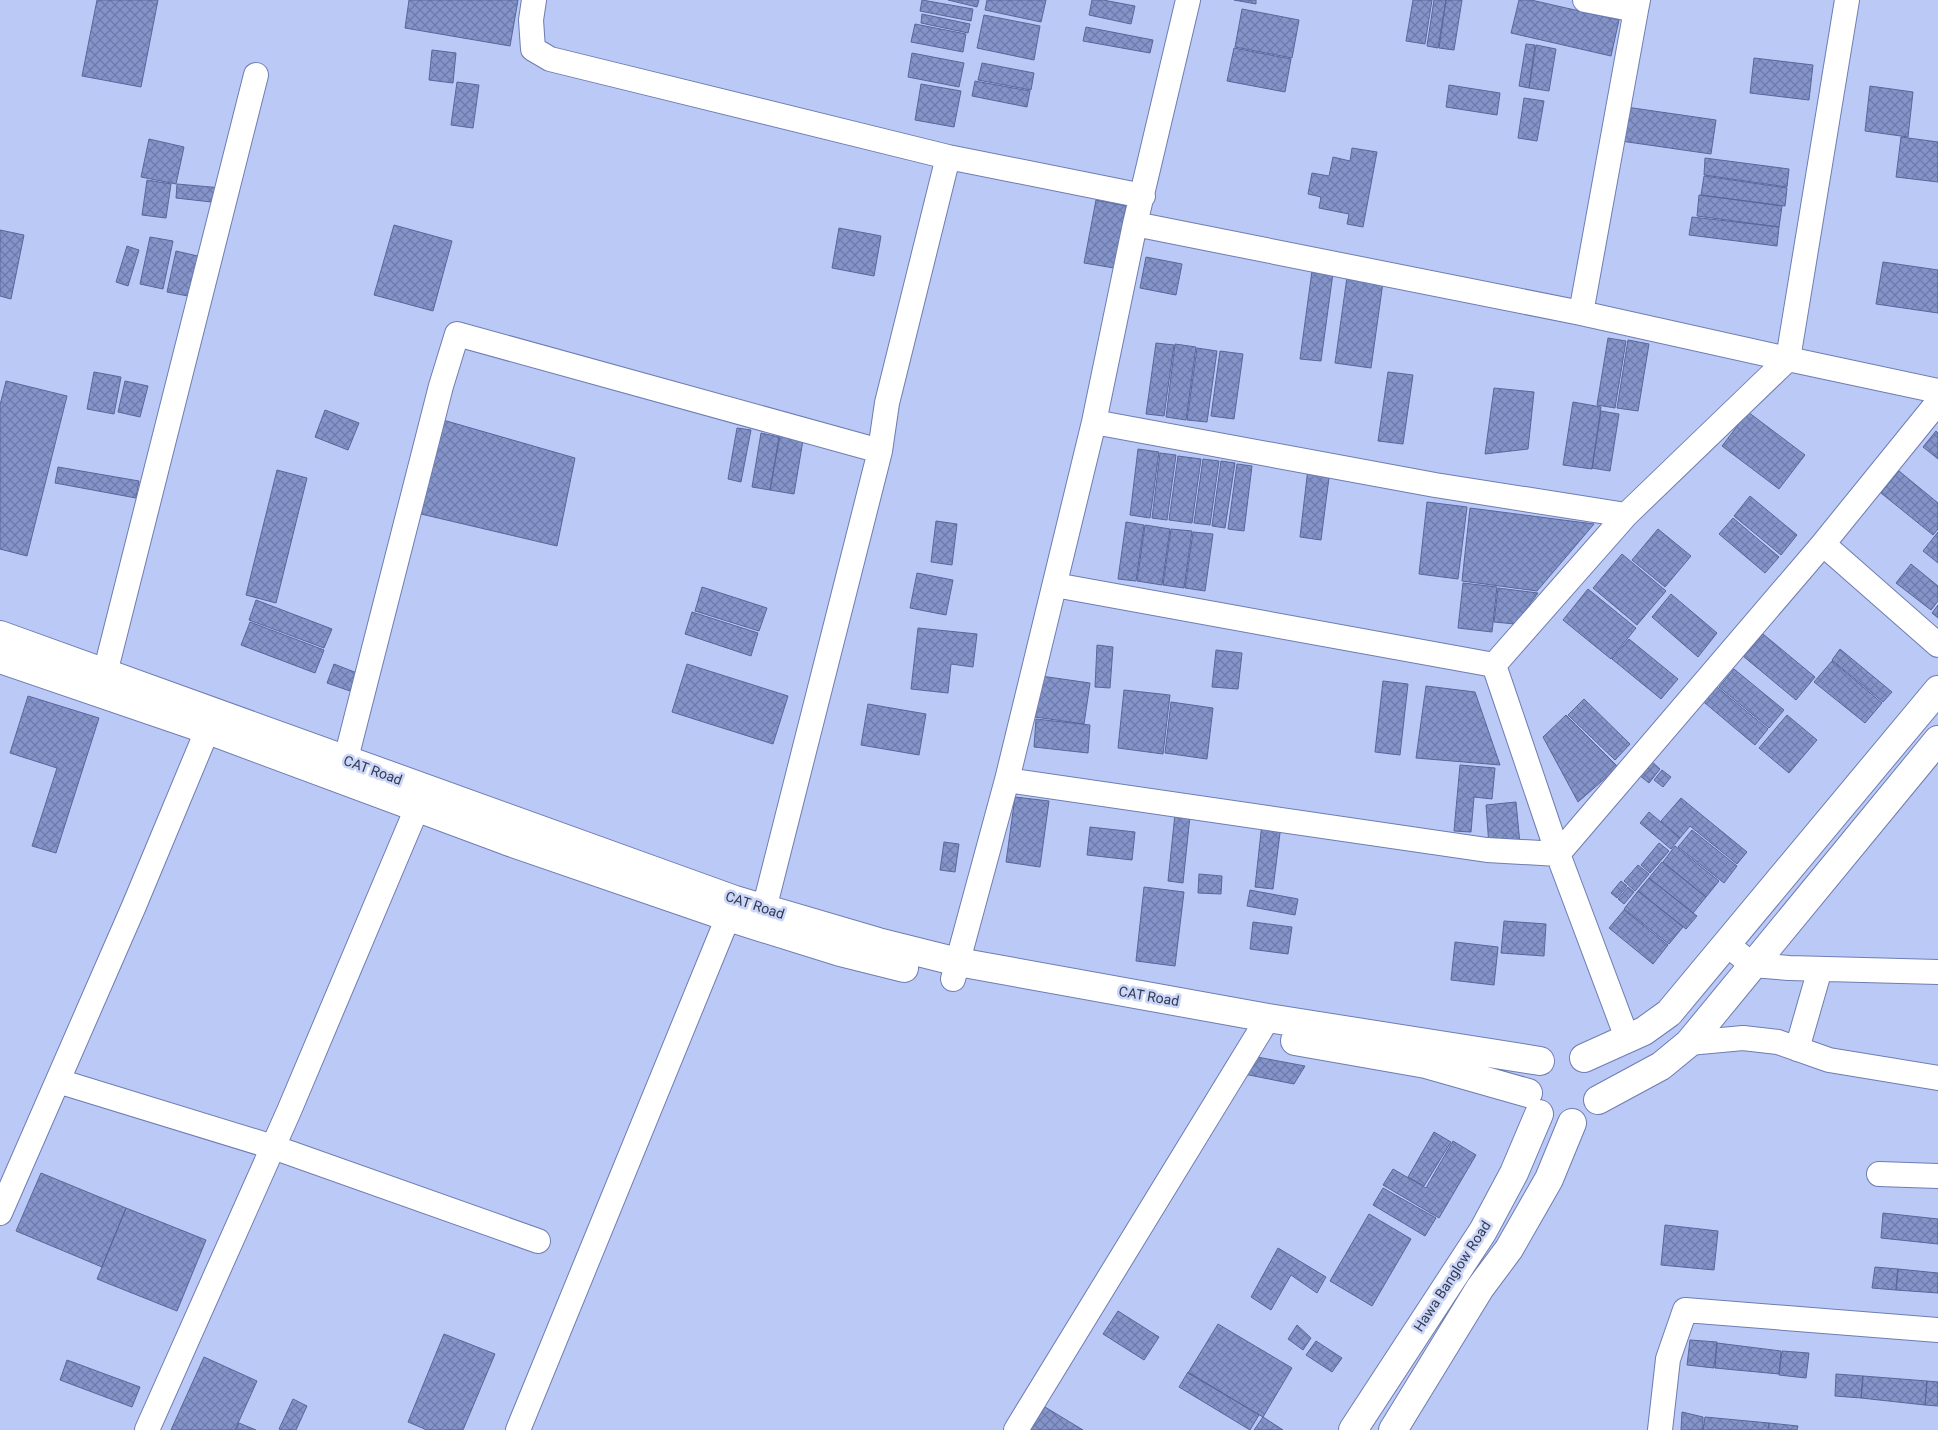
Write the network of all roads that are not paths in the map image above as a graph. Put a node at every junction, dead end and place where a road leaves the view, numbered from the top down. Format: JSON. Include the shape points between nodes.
{"nodes":[{"id":1,"x":534,"y":0,"type":"edge"},
{"id":2,"x":1188,"y":0,"type":"edge"},
{"id":3,"x":1585,"y":0,"type":"edge"},
{"id":4,"x":1847,"y":0,"type":"edge"},
{"id":5,"x":1637,"y":5,"type":"edge"},
{"id":6,"x":256,"y":74,"type":"dead end"},
{"id":7,"x":948,"y":157,"type":"junction"},
{"id":8,"x":1143,"y":196,"type":"junction"},
{"id":9,"x":1135,"y":224,"type":"junction"},
{"id":10,"x":1580,"y":313,"type":"junction"},
{"id":11,"x":1788,"y":359,"type":"junction"},
{"id":12,"x":1938,"y":391,"type":"edge"},
{"id":13,"x":1938,"y":402,"type":"edge"},
{"id":14,"x":1094,"y":422,"type":"junction"},
{"id":15,"x":880,"y":451,"type":"junction"},
{"id":16,"x":1626,"y":515,"type":"junction"},
{"id":17,"x":1823,"y":544,"type":"junction"},
{"id":18,"x":1054,"y":585,"type":"junction"},
{"id":19,"x":0,"y":635,"type":"edge"},
{"id":20,"x":1938,"y":645,"type":"edge"},
{"id":21,"x":0,"y":659,"type":"edge"},
{"id":22,"x":1494,"y":664,"type":"junction"},
{"id":23,"x":102,"y":683,"type":"junction"},
{"id":24,"x":1938,"y":690,"type":"edge"},
{"id":25,"x":211,"y":721,"type":"junction"},
{"id":26,"x":1938,"y":740,"type":"edge"},
{"id":27,"x":343,"y":770,"type":"junction"},
{"id":28,"x":1007,"y":780,"type":"junction"},
{"id":29,"x":417,"y":808,"type":"junction"},
{"id":30,"x":1558,"y":854,"type":"junction"},
{"id":31,"x":731,"y":908,"type":"junction"},
{"id":32,"x":762,"y":918,"type":"junction"},
{"id":33,"x":1726,"y":944,"type":"junction"},
{"id":34,"x":1752,"y":965,"type":"junction"},
{"id":35,"x":1820,"y":968,"type":"junction"},
{"id":36,"x":955,"y":971,"type":"junction"},
{"id":37,"x":1938,"y":972,"type":"edge"},
{"id":38,"x":1263,"y":1026,"type":"junction"},
{"id":39,"x":1628,"y":1038,"type":"junction"},
{"id":40,"x":1689,"y":1043,"type":"junction"},
{"id":41,"x":1797,"y":1049,"type":"junction"},
{"id":42,"x":1584,"y":1058,"type":"junction"},
{"id":43,"x":1540,"y":1061,"type":"junction"},
{"id":44,"x":1938,"y":1078,"type":"edge"},
{"id":45,"x":58,"y":1081,"type":"junction"},
{"id":46,"x":1598,"y":1100,"type":"junction"},
{"id":47,"x":1533,"y":1103,"type":"junction"},
{"id":48,"x":1572,"y":1123,"type":"junction"},
{"id":49,"x":273,"y":1147,"type":"junction"},
{"id":50,"x":1879,"y":1174,"type":"dead end"},
{"id":51,"x":1938,"y":1176,"type":"edge"},
{"id":52,"x":0,"y":1213,"type":"edge"},
{"id":53,"x":538,"y":1241,"type":"dead end"},
{"id":54,"x":1456,"y":1272,"type":"junction"},
{"id":55,"x":1480,"y":1288,"type":"junction"},
{"id":56,"x":1938,"y":1330,"type":"edge"},
{"id":57,"x":147,"y":1430,"type":"edge"},
{"id":58,"x":518,"y":1430,"type":"edge"},
{"id":59,"x":1016,"y":1430,"type":"edge"},
{"id":60,"x":1353,"y":1430,"type":"edge"},
{"id":61,"x":1393,"y":1430,"type":"edge"},
{"id":62,"x":1660,"y":1430,"type":"edge"}],
"edges":[{"from":1,"to":7,"type":"street","via":[[531,20],[533,49],[550,59]]},
{"from":2,"to":8,"type":"street"},
{"from":3,"to":5,"type":"street"},
{"from":4,"to":11,"type":"street"},
{"from":5,"to":10,"type":"street"},
{"from":6,"to":23,"type":"street"},
{"from":7,"to":8,"type":"street"},
{"from":7,"to":15,"type":"street","via":[[887,403]]},
{"from":8,"to":9,"type":"street"},
{"from":9,"to":10,"type":"street"},
{"from":9,"to":14,"type":"street"},
{"from":10,"to":11,"type":"street"},
{"from":11,"to":12,"type":"street"},
{"from":11,"to":16,"type":"street"},
{"from":13,"to":17,"type":"street"},
{"from":14,"to":16,"type":"street","via":[[1435,485]]},
{"from":14,"to":18,"type":"street"},
{"from":15,"to":27,"type":"street","via":[[457,334]]},
{"from":15,"to":32,"type":"street"},
{"from":16,"to":22,"type":"street"},
{"from":17,"to":20,"type":"street"},
{"from":17,"to":30,"type":"street"},
{"from":18,"to":22,"type":"street"},
{"from":18,"to":28,"type":"street"},
{"from":19,"to":23,"type":"street","name":"CAT Road"},
{"from":21,"to":23,"type":"street","name":"CAT Road"},
{"from":22,"to":30,"type":"street"},
{"from":23,"to":25,"type":"street","name":"CAT Road"},
{"from":24,"to":33,"type":"street"},
{"from":25,"to":27,"type":"street","name":"CAT Road"},
{"from":25,"to":45,"type":"street"},
{"from":26,"to":34,"type":"street"},
{"from":27,"to":29,"type":"street","name":"CAT Road"},
{"from":27,"to":31,"type":"street","name":"CAT Road"},
{"from":28,"to":30,"type":"street","via":[[1487,850]]},
{"from":28,"to":36,"type":"street"},
{"from":29,"to":31,"type":"street","name":"CAT Road"},
{"from":29,"to":49,"type":"street"},
{"from":30,"to":39,"type":"street"},
{"from":31,"to":32,"type":"street","name":"CAT Road"},
{"from":31,"to":58,"type":"street"},
{"from":32,"to":36,"type":"street","name":"CAT Road","via":[[878,942]]},
{"from":33,"to":34,"type":"street"},
{"from":33,"to":39,"type":"street","via":[[1669,1013]]},
{"from":34,"to":35,"type":"street"},
{"from":34,"to":40,"type":"street"},
{"from":35,"to":37,"type":"street"},
{"from":35,"to":41,"type":"street"},
{"from":36,"to":38,"type":"street","name":"CAT Road"},
{"from":38,"to":43,"type":"street","name":"CAT Road"},
{"from":38,"to":47,"type":"street","name":"CAT Road","via":[[1426,1064]]},
{"from":38,"to":59,"type":"street"},
{"from":39,"to":42,"type":"street"},
{"from":40,"to":41,"type":"street","via":[[1742,1038],[1778,1042]]},
{"from":40,"to":46,"type":"street","via":[[1661,1066]]},
{"from":41,"to":44,"type":"street","via":[[1829,1060]]},
{"from":42,"to":43,"type":"street","via":[[1562,1052],[1550,1054]]},
{"from":42,"to":46,"type":"street","via":[[1598,1077]]},
{"from":43,"to":47,"type":"street","via":[[1528,1081]]},
{"from":45,"to":49,"type":"street"},
{"from":45,"to":52,"type":"street"},
{"from":46,"to":48,"type":"street","via":[[1588,1114]]},
{"from":47,"to":48,"type":"street","via":[[1549,1121]]},
{"from":47,"to":54,"type":"street","name":"Hawa Banglow Road","via":[[1514,1173],[1483,1231]]},
{"from":48,"to":55,"type":"street","via":[[1549,1179],[1509,1249]]},
{"from":49,"to":53,"type":"street"},
{"from":49,"to":57,"type":"street"},
{"from":50,"to":51,"type":"street"},
{"from":54,"to":55,"type":"street"},
{"from":54,"to":60,"type":"street","name":"Hawa Banglow Road"},
{"from":55,"to":61,"type":"street"},
{"from":56,"to":62,"type":"street","via":[[1686,1310],[1668,1359]]}]}
